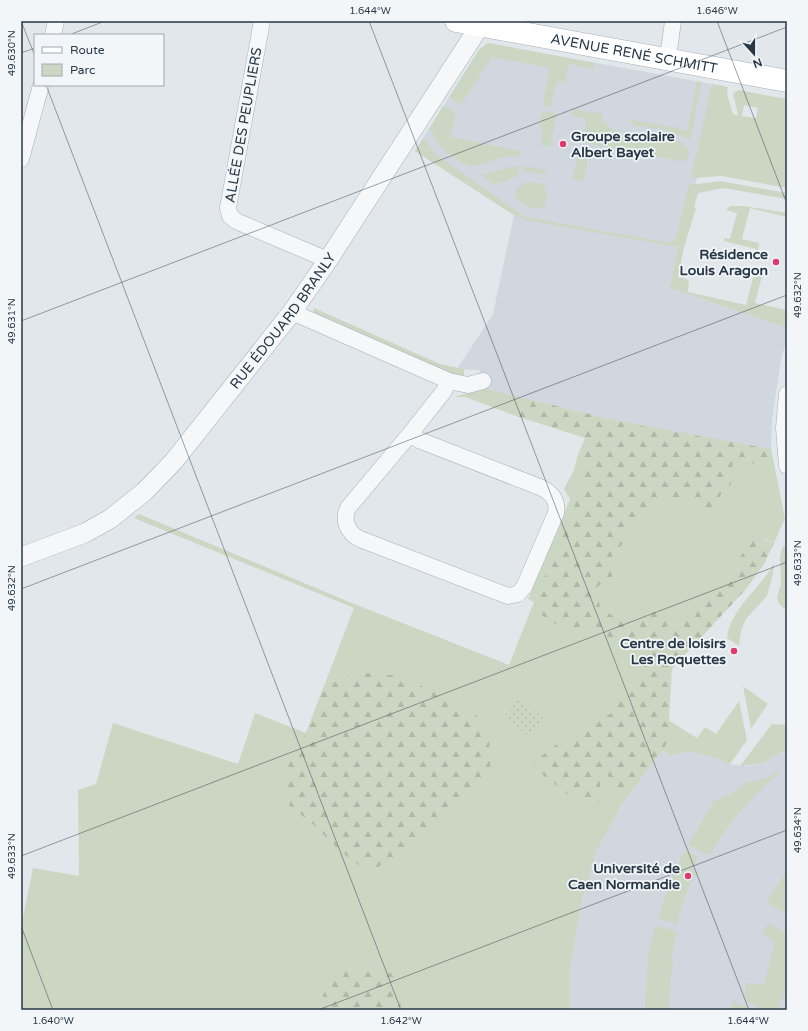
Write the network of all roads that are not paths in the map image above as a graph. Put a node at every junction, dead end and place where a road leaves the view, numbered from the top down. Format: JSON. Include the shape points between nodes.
{"nodes":[{"id":1,"x":56,"y":21,"type":"edge"},
{"id":2,"x":262,"y":21,"type":"edge"},
{"id":3,"x":456,"y":21,"type":"edge"},
{"id":4,"x":673,"y":21,"type":"edge"},
{"id":5,"x":482,"y":23,"type":"edge"},
{"id":6,"x":53,"y":34,"type":"edge"},
{"id":7,"x":668,"y":58,"type":"junction"},
{"id":8,"x":787,"y":81,"type":"edge"},
{"id":9,"x":41,"y":86,"type":"edge"},
{"id":10,"x":21,"y":159,"type":"edge"},
{"id":11,"x":328,"y":260,"type":"junction"},
{"id":12,"x":292,"y":312,"type":"junction"},
{"id":13,"x":449,"y":381,"type":"junction"},
{"id":14,"x":483,"y":381,"type":"dead end"},
{"id":15,"x":787,"y":394,"type":"edge"},
{"id":16,"x":410,"y":434,"type":"junction"},
{"id":17,"x":787,"y":466,"type":"edge"},
{"id":18,"x":21,"y":558,"type":"edge"}],
"edges":[{"from":1,"to":6,"type":"street"},
{"from":2,"to":11,"type":"street","name":"ALLÉE DES PEUPLIERS","via":[[229,213],[236,221]]},
{"from":3,"to":5,"type":"main road","name":"AVENUE RENÉ SCHMITT"},
{"from":4,"to":7,"type":"street"},
{"from":5,"to":7,"type":"main road","name":"AVENUE RENÉ SCHMITT"},
{"from":5,"to":11,"type":"street","name":"RUE ÉDOUARD BRANLY"},
{"from":7,"to":8,"type":"main road","name":"AVENUE RENÉ SCHMITT"},
{"from":9,"to":10,"type":"street"},
{"from":11,"to":12,"type":"street","name":"RUE ÉDOUARD BRANLY"},
{"from":12,"to":13,"type":"street"},
{"from":12,"to":18,"type":"street","name":"RUE ÉDOUARD BRANLY","via":[[174,461],[144,492],[94,528]]},
{"from":13,"to":14,"type":"street","via":[[468,385]]},
{"from":13,"to":16,"type":"street"},
{"from":15,"to":17,"type":"street","via":[[784,428]]},
{"from":16,"to":16,"type":"street","via":[[348,508],[346,520],[350,532],[360,539],[508,596],[518,594],[524,587],[556,513],[555,498],[542,488],[419,440]]}]}
